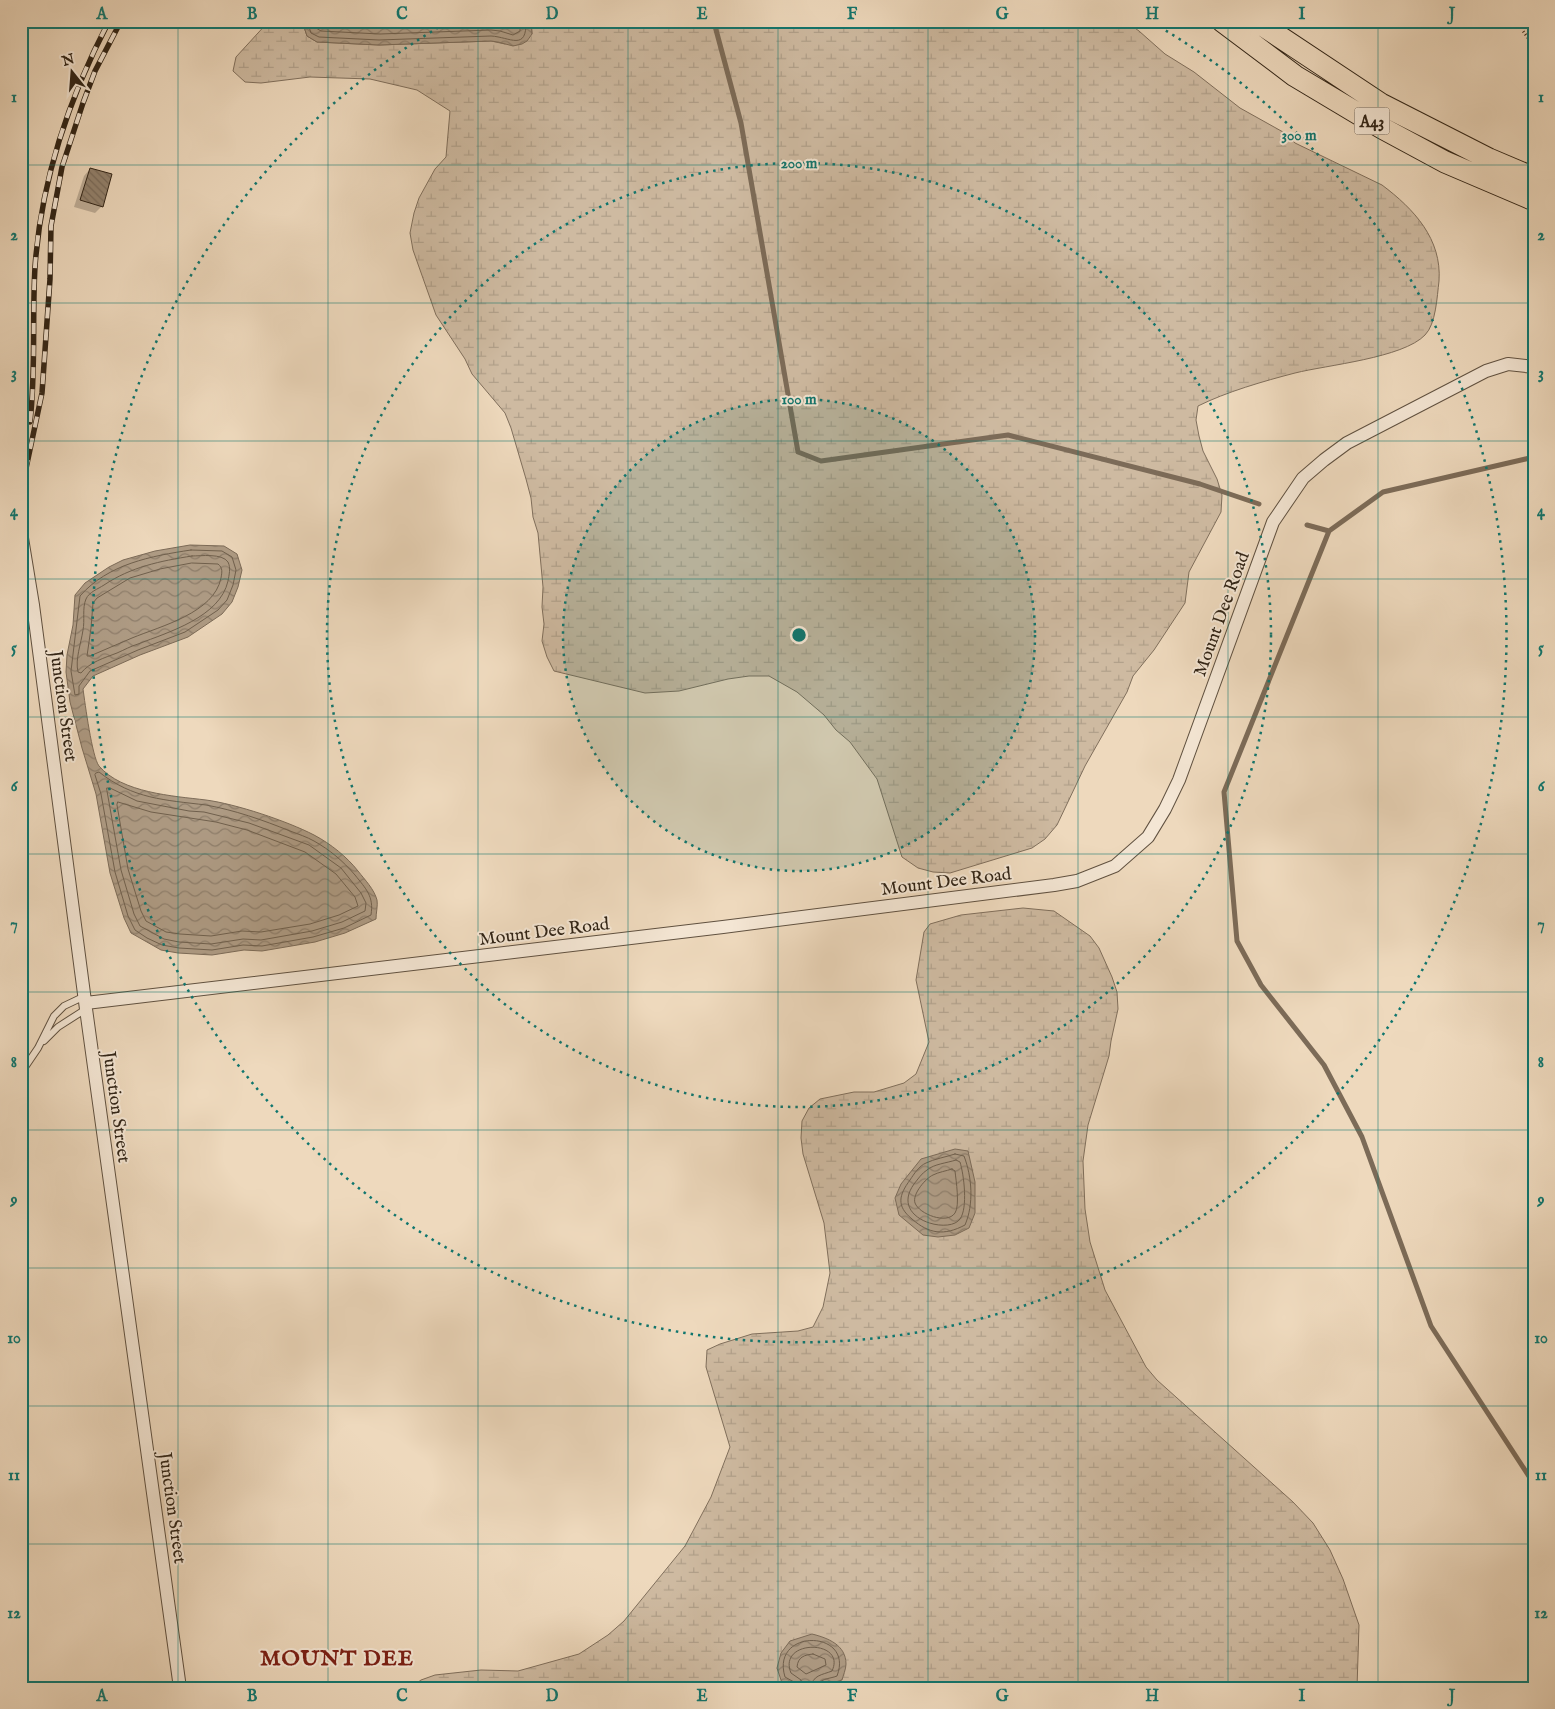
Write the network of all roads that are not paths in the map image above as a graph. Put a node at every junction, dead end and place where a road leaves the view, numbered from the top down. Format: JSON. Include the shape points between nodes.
{"nodes":[{"id":1,"x":1222,"y":21,"type":"edge"},
{"id":2,"x":1256,"y":21,"type":"edge"},
{"id":3,"x":1534,"y":178,"type":"edge"},
{"id":4,"x":1534,"y":200,"type":"edge"},
{"id":5,"x":1533,"y":365,"type":"edge"},
{"id":6,"x":21,"y":532,"type":"edge"},
{"id":7,"x":86,"y":1003,"type":"junction"},
{"id":8,"x":38,"y":1048,"type":"junction"},
{"id":9,"x":21,"y":1073,"type":"edge"},
{"id":10,"x":180,"y":1688,"type":"edge"}],
"edges":[{"from":1,"to":4,"type":"highway","number":"A43","via":[[1295,76],[1382,128],[1445,162]]},
{"from":2,"to":3,"type":"highway","number":"A43","via":[[1382,104],[1489,159]]},
{"from":5,"to":7,"type":"street","name":"Mount Dee Road","via":[[1508,364],[1486,371],[1347,443],[1303,478],[1273,522],[1179,780],[1165,809],[1148,837],[1115,866],[1077,881],[1054,885]]},
{"from":6,"to":7,"type":"street","name":"Junction Street"},
{"from":7,"to":8,"type":"lane"},
{"from":7,"to":8,"type":"lane","via":[[71,1002],[58,1011]]},
{"from":7,"to":10,"type":"street","name":"Junction Street"},
{"from":8,"to":9,"type":"lane"}]}
